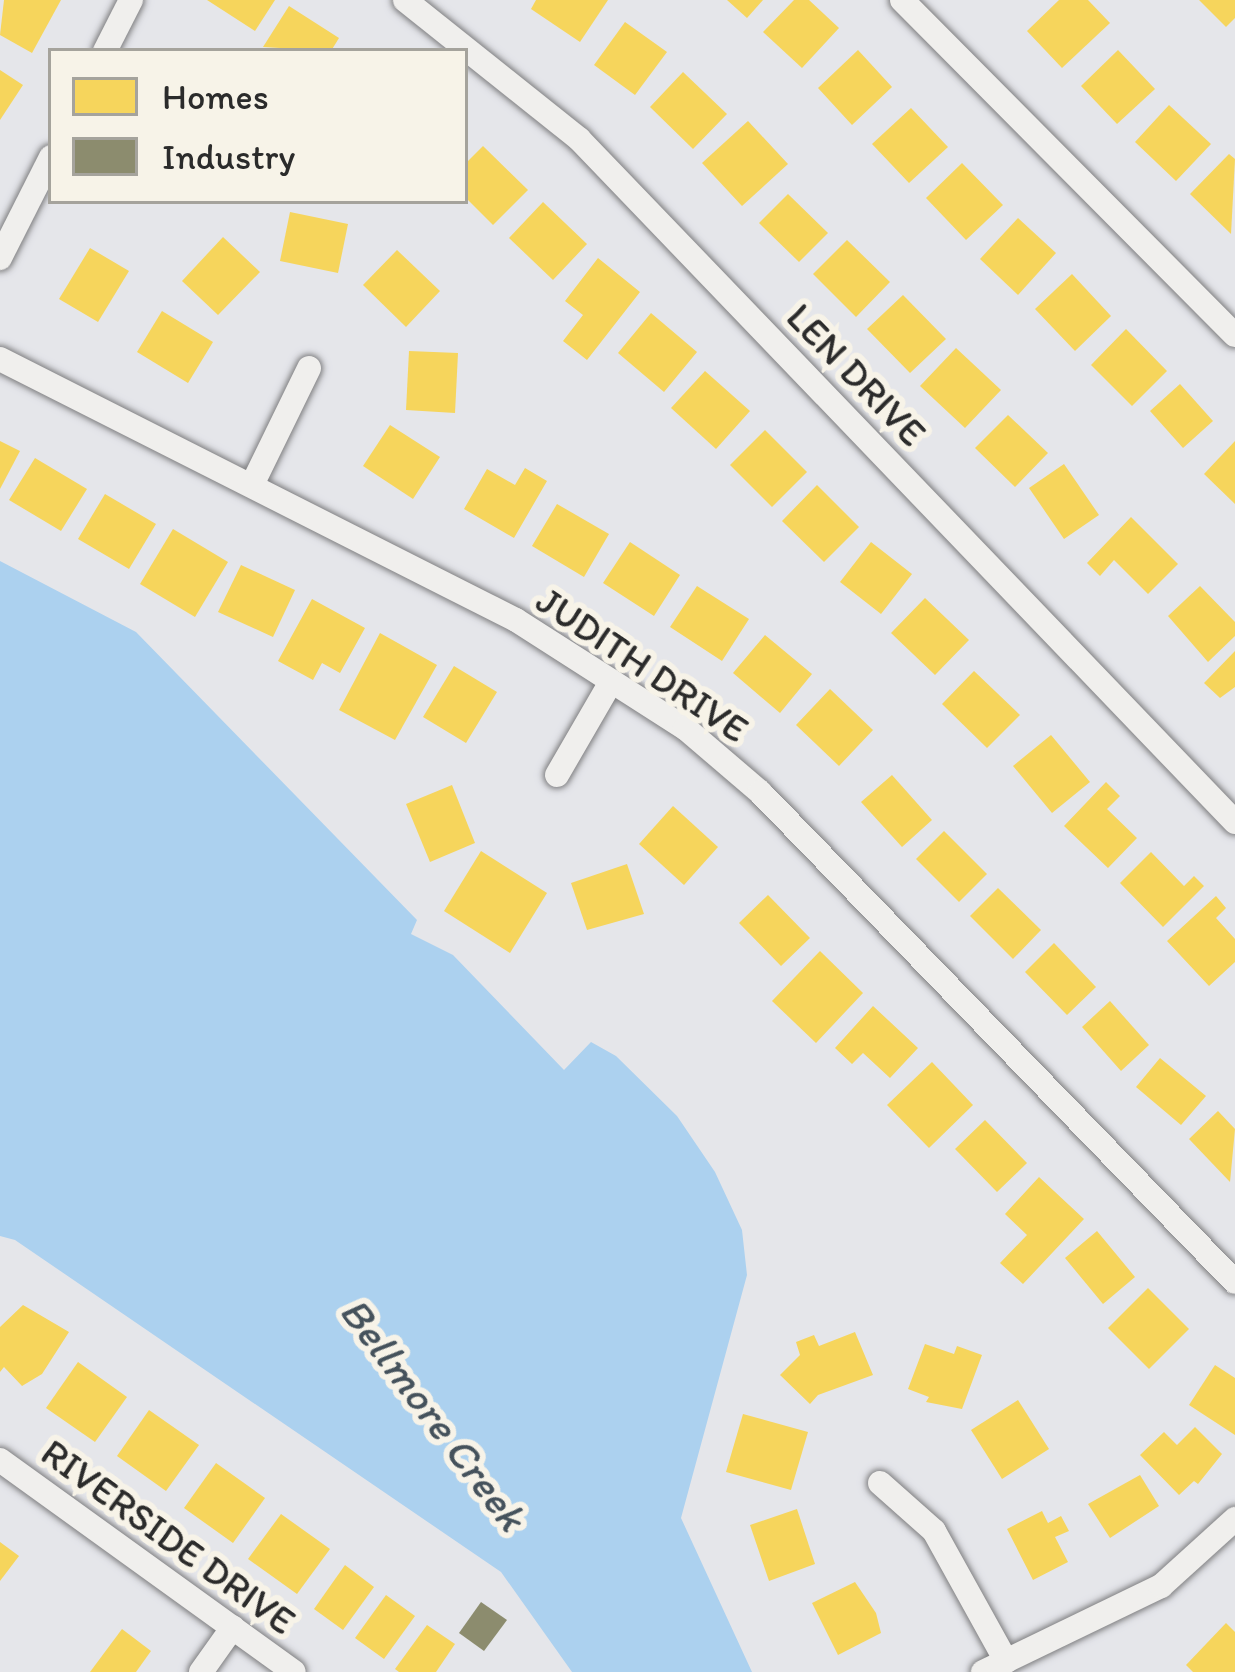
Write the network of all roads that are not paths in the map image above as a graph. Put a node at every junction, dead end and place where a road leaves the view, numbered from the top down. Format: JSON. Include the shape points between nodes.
{"nodes":[{"id":1,"x":131,"y":0,"type":"edge"},
{"id":2,"x":405,"y":0,"type":"edge"},
{"id":3,"x":902,"y":0,"type":"edge"},
{"id":4,"x":107,"y":48,"type":"edge"},
{"id":5,"x":465,"y":48,"type":"edge"},
{"id":6,"x":468,"y":50,"type":"edge"},
{"id":7,"x":48,"y":163,"type":"edge"},
{"id":8,"x":0,"y":258,"type":"edge"},
{"id":9,"x":1235,"y":335,"type":"edge"},
{"id":10,"x":0,"y":358,"type":"edge"},
{"id":11,"x":309,"y":368,"type":"dead end"},
{"id":12,"x":252,"y":485,"type":"junction"},
{"id":13,"x":611,"y":682,"type":"junction"},
{"id":14,"x":557,"y":775,"type":"dead end"},
{"id":15,"x":1235,"y":822,"type":"edge"},
{"id":16,"x":1235,"y":1282,"type":"edge"},
{"id":17,"x":0,"y":1460,"type":"edge"},
{"id":18,"x":880,"y":1483,"type":"dead end"},
{"id":19,"x":1235,"y":1520,"type":"edge"},
{"id":20,"x":233,"y":1628,"type":"junction"},
{"id":21,"x":994,"y":1666,"type":"edge"},
{"id":22,"x":201,"y":1672,"type":"edge"},
{"id":23,"x":294,"y":1672,"type":"edge"}],
"edges":[{"from":1,"to":4,"type":"street"},
{"from":2,"to":5,"type":"street","name":"LEN DRIVE"},
{"from":3,"to":9,"type":"street"},
{"from":6,"to":15,"type":"street","name":"LEN DRIVE","via":[[579,139]]},
{"from":7,"to":8,"type":"street"},
{"from":10,"to":12,"type":"street","name":"JUDITH DRIVE"},
{"from":11,"to":12,"type":"street"},
{"from":12,"to":13,"type":"street","name":"JUDITH DRIVE","via":[[516,620]]},
{"from":13,"to":14,"type":"street"},
{"from":13,"to":16,"type":"street","name":"JUDITH DRIVE","via":[[685,728],[760,793]]},
{"from":17,"to":20,"type":"street","name":"RIVERSIDE DRIVE"},
{"from":18,"to":21,"type":"street","via":[[934,1531]]},
{"from":19,"to":21,"type":"street","via":[[1161,1586]]},
{"from":20,"to":22,"type":"street"},
{"from":20,"to":23,"type":"street","name":"RIVERSIDE DRIVE"}]}
